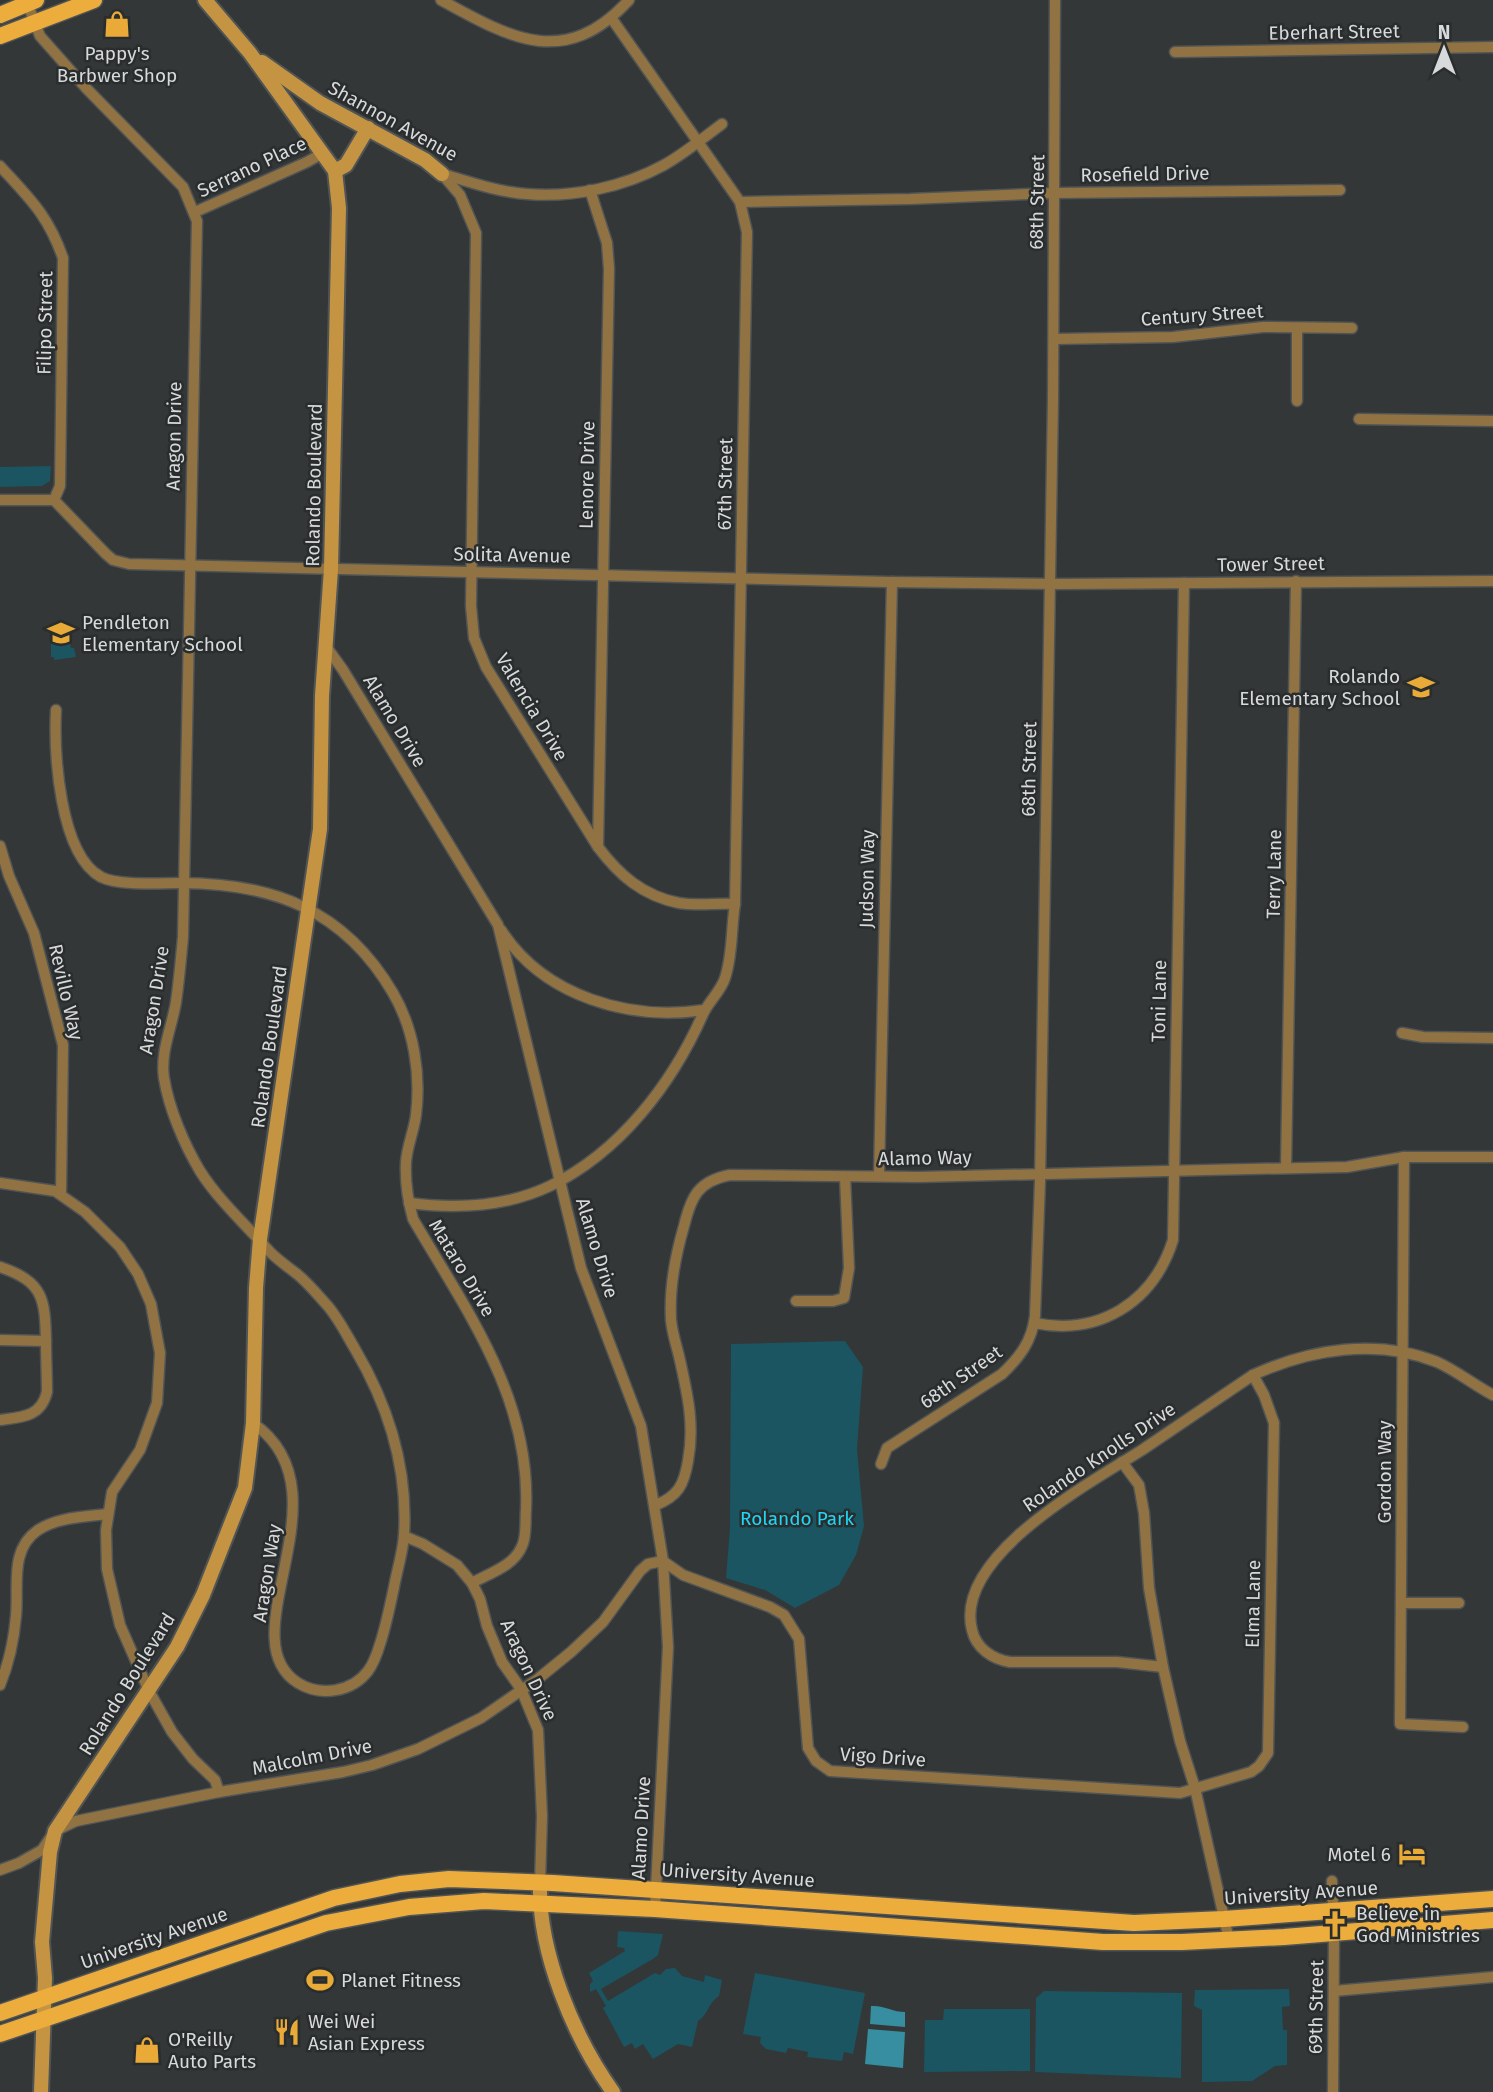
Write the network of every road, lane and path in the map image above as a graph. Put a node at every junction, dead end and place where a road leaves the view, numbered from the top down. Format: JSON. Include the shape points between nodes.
{"nodes":[{"id":1,"x":94,"y":0,"type":"edge"},
{"id":2,"x":205,"y":0,"type":"edge"},
{"id":3,"x":440,"y":0,"type":"edge"},
{"id":4,"x":629,"y":0,"type":"edge"},
{"id":5,"x":1055,"y":0,"type":"edge"},
{"id":6,"x":30,"y":1,"type":"edge"},
{"id":7,"x":0,"y":15,"type":"edge"},
{"id":8,"x":612,"y":19,"type":"junction"},
{"id":9,"x":34,"y":21,"type":"junction"},
{"id":10,"x":0,"y":36,"type":"edge"},
{"id":11,"x":1493,"y":47,"type":"edge"},
{"id":12,"x":1175,"y":52,"type":"dead end"},
{"id":13,"x":250,"y":53,"type":"junction"},
{"id":14,"x":722,"y":124,"type":"dead end"},
{"id":15,"x":368,"y":128,"type":"junction"},
{"id":16,"x":698,"y":141,"type":"junction"},
{"id":17,"x":323,"y":153,"type":"junction"},
{"id":18,"x":0,"y":166,"type":"edge"},
{"id":19,"x":335,"y":171,"type":"junction"},
{"id":20,"x":442,"y":174,"type":"junction"},
{"id":21,"x":590,"y":190,"type":"junction"},
{"id":22,"x":1340,"y":190,"type":"dead end"},
{"id":23,"x":1055,"y":192,"type":"junction"},
{"id":24,"x":740,"y":202,"type":"junction"},
{"id":25,"x":195,"y":212,"type":"junction"},
{"id":26,"x":1297,"y":328,"type":"junction"},
{"id":27,"x":1352,"y":328,"type":"dead end"},
{"id":28,"x":1054,"y":339,"type":"junction"},
{"id":29,"x":1297,"y":401,"type":"dead end"},
{"id":30,"x":1359,"y":419,"type":"dead end"},
{"id":31,"x":1493,"y":421,"type":"edge"},
{"id":32,"x":0,"y":500,"type":"edge"},
{"id":33,"x":54,"y":500,"type":"junction"},
{"id":34,"x":191,"y":566,"type":"junction"},
{"id":35,"x":331,"y":569,"type":"junction"},
{"id":36,"x":470,"y":572,"type":"junction"},
{"id":37,"x":603,"y":575,"type":"junction"},
{"id":38,"x":741,"y":578,"type":"junction"},
{"id":39,"x":1296,"y":581,"type":"junction"},
{"id":40,"x":1493,"y":581,"type":"edge"},
{"id":41,"x":892,"y":582,"type":"junction"},
{"id":42,"x":1184,"y":583,"type":"junction"},
{"id":43,"x":1049,"y":584,"type":"junction"},
{"id":44,"x":325,"y":645,"type":"junction"},
{"id":45,"x":56,"y":710,"type":"dead end"},
{"id":46,"x":0,"y":846,"type":"edge"},
{"id":47,"x":598,"y":847,"type":"junction"},
{"id":48,"x":183,"y":883,"type":"junction"},
{"id":49,"x":734,"y":904,"type":"junction"},
{"id":50,"x":308,"y":907,"type":"junction"},
{"id":51,"x":498,"y":925,"type":"junction"},
{"id":52,"x":705,"y":1010,"type":"junction"},
{"id":53,"x":1402,"y":1033,"type":"dead end"},
{"id":54,"x":1493,"y":1038,"type":"edge"},
{"id":55,"x":1404,"y":1157,"type":"junction"},
{"id":56,"x":1493,"y":1157,"type":"edge"},
{"id":57,"x":1286,"y":1168,"type":"junction"},
{"id":58,"x":1173,"y":1171,"type":"junction"},
{"id":59,"x":1040,"y":1174,"type":"junction"},
{"id":60,"x":879,"y":1176,"type":"junction"},
{"id":61,"x":845,"y":1177,"type":"junction"},
{"id":62,"x":559,"y":1180,"type":"junction"},
{"id":63,"x":0,"y":1183,"type":"edge"},
{"id":64,"x":61,"y":1194,"type":"junction"},
{"id":65,"x":408,"y":1203,"type":"junction"},
{"id":66,"x":260,"y":1239,"type":"junction"},
{"id":67,"x":0,"y":1266,"type":"edge"},
{"id":68,"x":796,"y":1301,"type":"dead end"},
{"id":69,"x":1034,"y":1323,"type":"junction"},
{"id":70,"x":0,"y":1340,"type":"edge"},
{"id":71,"x":46,"y":1340,"type":"junction"},
{"id":72,"x":1401,"y":1351,"type":"junction"},
{"id":73,"x":1253,"y":1375,"type":"junction"},
{"id":74,"x":1493,"y":1395,"type":"edge"},
{"id":75,"x":0,"y":1420,"type":"edge"},
{"id":76,"x":253,"y":1423,"type":"junction"},
{"id":77,"x":1122,"y":1462,"type":"junction"},
{"id":78,"x":881,"y":1464,"type":"dead end"},
{"id":79,"x":656,"y":1505,"type":"junction"},
{"id":80,"x":107,"y":1514,"type":"junction"},
{"id":81,"x":404,"y":1536,"type":"junction"},
{"id":82,"x":663,"y":1561,"type":"junction"},
{"id":83,"x":472,"y":1583,"type":"junction"},
{"id":84,"x":1401,"y":1603,"type":"junction"},
{"id":85,"x":1459,"y":1603,"type":"dead end"},
{"id":86,"x":1163,"y":1667,"type":"junction"},
{"id":87,"x":0,"y":1685,"type":"edge"},
{"id":88,"x":521,"y":1689,"type":"junction"},
{"id":89,"x":149,"y":1691,"type":"junction"},
{"id":90,"x":1463,"y":1727,"type":"dead end"},
{"id":91,"x":1195,"y":1788,"type":"junction"},
{"id":92,"x":219,"y":1792,"type":"junction"},
{"id":93,"x":55,"y":1831,"type":"junction"},
{"id":94,"x":0,"y":1870,"type":"edge"},
{"id":95,"x":1332,"y":1881,"type":"dead end"},
{"id":96,"x":540,"y":1883,"type":"junction"},
{"id":97,"x":656,"y":1890,"type":"junction"},
{"id":98,"x":1493,"y":1899,"type":"edge"},
{"id":99,"x":540,"y":1905,"type":"junction"},
{"id":100,"x":910,"y":1908,"type":"junction"},
{"id":101,"x":654,"y":1909,"type":"junction"},
{"id":102,"x":1333,"y":1912,"type":"junction"},
{"id":103,"x":1224,"y":1919,"type":"junction"},
{"id":104,"x":1493,"y":1920,"type":"edge"},
{"id":105,"x":909,"y":1928,"type":"junction"},
{"id":106,"x":1334,"y":1933,"type":"junction"},
{"id":107,"x":1229,"y":1940,"type":"junction"},
{"id":108,"x":1493,"y":1978,"type":"edge"},
{"id":109,"x":1334,"y":1991,"type":"junction"},
{"id":110,"x":44,"y":1997,"type":"junction"},
{"id":111,"x":0,"y":2013,"type":"edge"},
{"id":112,"x":43,"y":2020,"type":"junction"},
{"id":113,"x":0,"y":2034,"type":"edge"},
{"id":114,"x":41,"y":2092,"type":"edge"},
{"id":115,"x":612,"y":2092,"type":"edge"},
{"id":116,"x":1333,"y":2092,"type":"edge"}],
"edges":[{"from":1,"to":9,"type":"main road"},
{"from":2,"to":13,"type":"street","name":"Rolando Boulevard"},
{"from":3,"to":8,"type":"street","via":[[510,36],[536,41],[577,37]]},
{"from":4,"to":8,"type":"street"},
{"from":5,"to":23,"type":"street","name":"68th Street"},
{"from":6,"to":7,"type":"main road"},
{"from":6,"to":9,"type":"street","name":"Aragon Drive"},
{"from":8,"to":16,"type":"street","name":"67th Street"},
{"from":9,"to":10,"type":"main road"},
{"from":9,"to":25,"type":"street","name":"Aragon Drive","via":[[40,36],[79,81],[183,187]]},
{"from":11,"to":12,"type":"street","name":"Eberhart Street"},
{"from":13,"to":15,"type":"street","name":"Shannon Avenue","via":[[320,103]]},
{"from":13,"to":17,"type":"street","name":"Rolando Boulevard"},
{"from":14,"to":16,"type":"street","name":"Shannon Avenue"},
{"from":15,"to":19,"type":"street","via":[[346,165]]},
{"from":15,"to":20,"type":"street","name":"Shannon Avenue"},
{"from":16,"to":21,"type":"street","name":"Shannon Avenue","via":[[651,171]]},
{"from":16,"to":24,"type":"street","name":"67th Street"},
{"from":17,"to":19,"type":"street","name":"Rolando Boulevard"},
{"from":17,"to":25,"type":"street","name":"Serrano Place"},
{"from":18,"to":33,"type":"street","name":"Filipo Street","via":[[43,214],[63,258],[60,486]]},
{"from":19,"to":35,"type":"street","name":"Rolando Boulevard","via":[[339,208]]},
{"from":20,"to":21,"type":"street","name":"Shannon Avenue","via":[[525,194]]},
{"from":20,"to":36,"type":"street","name":"Valencia Drive","via":[[460,195],[476,233]]},
{"from":21,"to":37,"type":"street","name":"Lenore Drive","via":[[607,243],[609,269]]},
{"from":22,"to":23,"type":"street","name":"Rosefield Drive"},
{"from":23,"to":24,"type":"street","name":"Rosefield Drive"},
{"from":23,"to":28,"type":"street","name":"68th Street"},
{"from":24,"to":38,"type":"street","name":"67th Street","via":[[747,232]]},
{"from":25,"to":34,"type":"street","name":"Aragon Drive"},
{"from":26,"to":27,"type":"street","name":"Century Street"},
{"from":26,"to":28,"type":"street","name":"Century Street"},
{"from":26,"to":29,"type":"street"},
{"from":28,"to":43,"type":"street","name":"68th Street"},
{"from":30,"to":31,"type":"street"},
{"from":32,"to":33,"type":"street"},
{"from":33,"to":34,"type":"street","name":"Solita Avenue","via":[[113,560]]},
{"from":34,"to":35,"type":"street","name":"Solita Avenue"},
{"from":34,"to":48,"type":"street","name":"Aragon Drive"},
{"from":35,"to":36,"type":"street","name":"Solita Avenue"},
{"from":35,"to":44,"type":"street","name":"Rolando Boulevard"},
{"from":36,"to":37,"type":"street","name":"Solita Avenue"},
{"from":36,"to":47,"type":"street","name":"Valencia Drive","via":[[474,638],[486,667]]},
{"from":37,"to":38,"type":"street","name":"Solita Avenue"},
{"from":37,"to":47,"type":"street","name":"Lenore Drive"},
{"from":38,"to":41,"type":"street","name":"Solita Avenue"},
{"from":38,"to":49,"type":"street","name":"67th Street"},
{"from":39,"to":40,"type":"street","name":"Tower Street"},
{"from":39,"to":42,"type":"street","name":"Tower Street"},
{"from":39,"to":57,"type":"street","name":"Terry Lane"},
{"from":41,"to":43,"type":"street","name":"Solita Avenue"},
{"from":41,"to":60,"type":"street","name":"Judson Way"},
{"from":42,"to":43,"type":"street","name":"Tower Street"},
{"from":42,"to":58,"type":"street","name":"Toni Lane"},
{"from":43,"to":59,"type":"street","name":"68th Street"},
{"from":44,"to":50,"type":"street","name":"Rolando Boulevard","via":[[320,829]]},
{"from":44,"to":51,"type":"street","name":"Alamo Drive"},
{"from":45,"to":48,"type":"street","name":"Mataro Drive","via":[[57,775],[76,849],[84,862],[111,881]]},
{"from":46,"to":64,"type":"street","name":"Revillo Way","via":[[34,933],[63,1045]]},
{"from":47,"to":49,"type":"street","name":"Valencia Drive","via":[[615,870],[638,888],[678,903]]},
{"from":48,"to":50,"type":"street","name":"Mataro Drive","via":[[246,887]]},
{"from":48,"to":66,"type":"street","name":"Aragon Drive","via":[[183,937],[164,1076],[176,1119],[200,1171]]},
{"from":49,"to":52,"type":"street","name":"67th Street","via":[[729,964]]},
{"from":50,"to":65,"type":"street","name":"Mataro Drive","via":[[369,958],[406,1022],[418,1087],[406,1161]]},
{"from":50,"to":66,"type":"street","name":"Rolando Boulevard"},
{"from":51,"to":52,"type":"street","via":[[543,973],[589,999],[648,1013]]},
{"from":51,"to":62,"type":"street","name":"Alamo Drive"},
{"from":52,"to":62,"type":"street","name":"67th Street","via":[[675,1068],[649,1103],[606,1147]]},
{"from":53,"to":54,"type":"street"},
{"from":55,"to":56,"type":"street","name":"Alamo Way"},
{"from":55,"to":57,"type":"street","name":"Alamo Way","via":[[1347,1167]]},
{"from":55,"to":72,"type":"street","name":"Gordon Way"},
{"from":57,"to":58,"type":"street","name":"Alamo Way"},
{"from":58,"to":59,"type":"street","name":"Alamo Way"},
{"from":58,"to":69,"type":"street","name":"Toni Lane","via":[[1173,1240],[1149,1286],[1120,1311],[1097,1321],[1072,1326]]},
{"from":59,"to":60,"type":"street","name":"Alamo Way"},
{"from":59,"to":69,"type":"street","name":"68th Street"},
{"from":60,"to":61,"type":"street","name":"Alamo Way"},
{"from":61,"to":68,"type":"street","via":[[849,1268],[844,1298]]},
{"from":61,"to":79,"type":"street","name":"Alamo Way","via":[[730,1175],[703,1186],[691,1200],[673,1265],[671,1324],[691,1411],[691,1446],[681,1486],[670,1499]]},
{"from":62,"to":65,"type":"street","name":"67th Street","via":[[525,1195],[481,1204]]},
{"from":62,"to":79,"type":"street","name":"Alamo Drive","via":[[581,1268],[642,1426]]},
{"from":63,"to":64,"type":"street"},
{"from":64,"to":80,"type":"street","via":[[97,1223],[129,1260],[151,1304],[158,1336],[159,1386],[152,1419],[136,1457],[112,1492]]},
{"from":65,"to":83,"type":"street","name":"Mataro Drive","via":[[480,1331],[504,1381],[518,1426],[526,1494],[523,1545],[510,1563]]},
{"from":66,"to":76,"type":"street","name":"Rolando Boulevard"},
{"from":66,"to":81,"type":"street","name":"Aragon Drive","via":[[329,1307],[370,1374],[394,1436]]},
{"from":67,"to":71,"type":"street","via":[[36,1287],[47,1318]]},
{"from":69,"to":78,"type":"street","name":"68th Street","via":[[1018,1359],[1002,1374],[887,1448]]},
{"from":70,"to":71,"type":"street"},
{"from":71,"to":75,"type":"street","via":[[45,1401],[33,1415]]},
{"from":72,"to":73,"type":"street","name":"Rolando Knolls Drive","via":[[1332,1351]]},
{"from":72,"to":74,"type":"street","name":"Rolando Knolls Drive","via":[[1458,1372]]},
{"from":72,"to":84,"type":"street","name":"Gordon Way"},
{"from":73,"to":77,"type":"street","name":"Rolando Knolls Drive"},
{"from":73,"to":91,"type":"street","name":"Elma Lane","via":[[1274,1423],[1268,1753],[1251,1772]]},
{"from":76,"to":81,"type":"street","name":"Aragon Way","via":[[277,1446],[294,1494],[274,1649],[297,1683],[320,1691],[338,1690],[369,1670],[385,1630]]},
{"from":76,"to":89,"type":"street","name":"Rolando Boulevard","via":[[245,1488],[202,1595]]},
{"from":77,"to":86,"type":"street","via":[[1139,1485],[1149,1588]]},
{"from":77,"to":86,"type":"street","name":"Rolando Knolls Drive","via":[[1039,1517],[995,1559],[974,1597],[972,1630],[981,1648],[1003,1661]]},
{"from":79,"to":82,"type":"street","name":"Alamo Drive"},
{"from":80,"to":87,"type":"street","via":[[53,1523],[26,1542],[16,1573],[16,1615]]},
{"from":80,"to":89,"type":"street","via":[[106,1559],[114,1607]]},
{"from":81,"to":83,"type":"street","name":"Aragon Drive","via":[[457,1565]]},
{"from":82,"to":88,"type":"street","name":"Malcolm Drive","via":[[640,1571],[584,1641]]},
{"from":82,"to":91,"type":"street","name":"Vigo Drive","via":[[683,1574],[784,1615],[799,1639],[808,1748],[830,1771],[1180,1793]]},
{"from":82,"to":97,"type":"street","name":"Alamo Drive","via":[[668,1647]]},
{"from":83,"to":88,"type":"street","name":"Aragon Drive","via":[[502,1662]]},
{"from":84,"to":85,"type":"street"},
{"from":84,"to":90,"type":"street","name":"Gordon Way","via":[[1400,1724]]},
{"from":86,"to":91,"type":"street"},
{"from":88,"to":92,"type":"street","name":"Malcolm Drive","via":[[481,1718],[418,1749],[372,1765]]},
{"from":88,"to":96,"type":"street","name":"Aragon Drive","via":[[538,1730]]},
{"from":89,"to":92,"type":"street","via":[[172,1732],[215,1780]]},
{"from":89,"to":93,"type":"street","name":"Rolando Boulevard"},
{"from":91,"to":103,"type":"street"},
{"from":92,"to":93,"type":"street","name":"Malcolm Drive","via":[[76,1821]]},
{"from":93,"to":94,"type":"street","name":"Malcolm Drive","via":[[41,1850]]},
{"from":93,"to":110,"type":"street","name":"Rolando Boulevard","via":[[42,1942]]},
{"from":95,"to":102,"type":"street","name":"69th Street"},
{"from":96,"to":97,"type":"main road","name":"University Avenue"},
{"from":96,"to":99,"type":"street","name":"Aragon Drive"},
{"from":96,"to":110,"type":"main road","name":"University Avenue","via":[[449,1879],[373,1888]]},
{"from":97,"to":100,"type":"main road","name":"University Avenue"},
{"from":97,"to":101,"type":"street","name":"Alamo Drive"},
{"from":98,"to":102,"type":"main road","name":"University Avenue"},
{"from":99,"to":101,"type":"main road","name":"University Avenue"},
{"from":99,"to":112,"type":"main road","name":"University Avenue","via":[[484,1901],[409,1907],[326,1923]]},
{"from":99,"to":115,"type":"street","name":"Aragon Drive","via":[[547,1949],[563,1998]]},
{"from":100,"to":103,"type":"main road","name":"University Avenue","via":[[1134,1923]]},
{"from":100,"to":105,"type":"main road"},
{"from":101,"to":105,"type":"main road","name":"University Avenue"},
{"from":102,"to":103,"type":"main road","name":"University Avenue"},
{"from":102,"to":106,"type":"street","name":"69th Street"},
{"from":103,"to":107,"type":"street"},
{"from":104,"to":106,"type":"main road","name":"University Avenue"},
{"from":105,"to":107,"type":"main road","name":"University Avenue","via":[[1103,1942]]},
{"from":106,"to":107,"type":"main road","name":"University Avenue"},
{"from":106,"to":109,"type":"street","name":"69th Street"},
{"from":108,"to":109,"type":"street"},
{"from":109,"to":116,"type":"street","name":"69th Street"},
{"from":110,"to":111,"type":"main road","name":"University Avenue"},
{"from":110,"to":112,"type":"street","name":"Rolando Boulevard"},
{"from":112,"to":113,"type":"main road","name":"University Avenue"},
{"from":112,"to":114,"type":"street","name":"Rolando Boulevard"}]}
